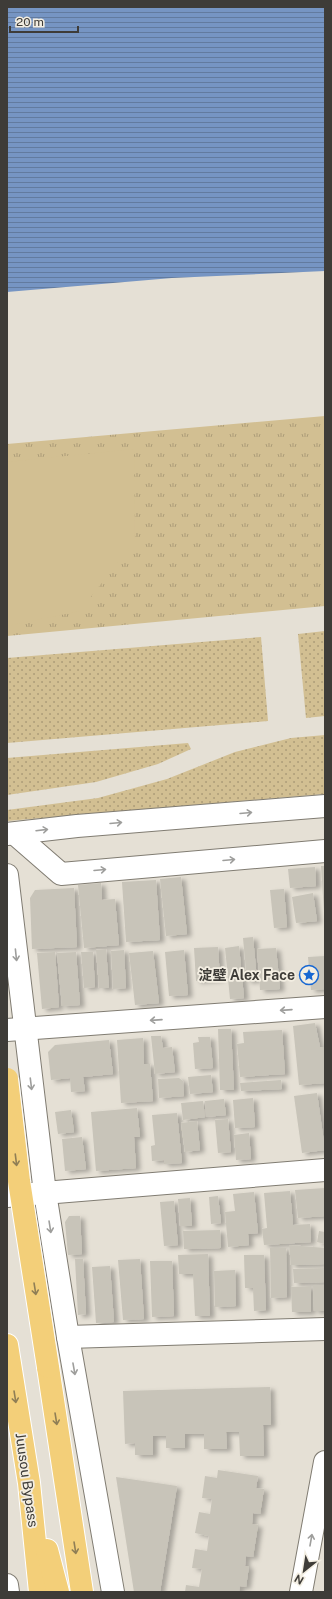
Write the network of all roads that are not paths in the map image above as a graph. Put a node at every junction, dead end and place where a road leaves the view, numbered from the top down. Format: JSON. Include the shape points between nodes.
{"nodes":[{"id":1,"x":325,"y":806,"type":"edge"},
{"id":2,"x":11,"y":834,"type":"edge"},
{"id":3,"x":325,"y":852,"type":"edge"},
{"id":4,"x":7,"y":875,"type":"edge"},
{"id":5,"x":325,"y":1007,"type":"edge"},
{"id":6,"x":16,"y":1030,"type":"edge"},
{"id":7,"x":7,"y":1080,"type":"edge"},
{"id":8,"x":325,"y":1170,"type":"edge"},
{"id":9,"x":45,"y":1193,"type":"junction"},
{"id":10,"x":7,"y":1196,"type":"edge"},
{"id":11,"x":325,"y":1329,"type":"edge"},
{"id":12,"x":68,"y":1337,"type":"junction"},
{"id":13,"x":7,"y":1345,"type":"edge"},
{"id":14,"x":325,"y":1462,"type":"edge"},
{"id":15,"x":29,"y":1483,"type":"junction"},
{"id":16,"x":7,"y":1585,"type":"edge"},
{"id":17,"x":8,"y":1592,"type":"edge"},
{"id":18,"x":40,"y":1592,"type":"edge"},
{"id":19,"x":58,"y":1592,"type":"edge"},
{"id":20,"x":82,"y":1592,"type":"edge"},
{"id":21,"x":113,"y":1592,"type":"edge"},
{"id":22,"x":301,"y":1592,"type":"edge"}],
"edges":[{"from":2,"to":1,"type":"street","one_way":true,"via":[[77,826]]},
{"from":2,"to":3,"type":"street","one_way":true,"via":[[61,874]]},
{"from":4,"to":6,"type":"street","one_way":true},
{"from":5,"to":6,"type":"street","one_way":true},
{"from":6,"to":9,"type":"street","one_way":true},
{"from":7,"to":20,"type":"highway","one_way":true,"bridge":true,"via":[[19,1181]]},
{"from":8,"to":9,"type":"street"},
{"from":9,"to":10,"type":"street"},
{"from":9,"to":12,"type":"street","one_way":true},
{"from":11,"to":12,"type":"street"},
{"from":12,"to":21,"type":"street","one_way":true},
{"from":13,"to":15,"type":"highway","name":"Juusou Bypass","one_way":true},
{"from":22,"to":14,"type":"street","one_way":true},
{"from":15,"to":18,"type":"highway","name":"Juusou Bypass"},
{"from":15,"to":19,"type":"highway"},
{"from":16,"to":17,"type":"street"}]}
